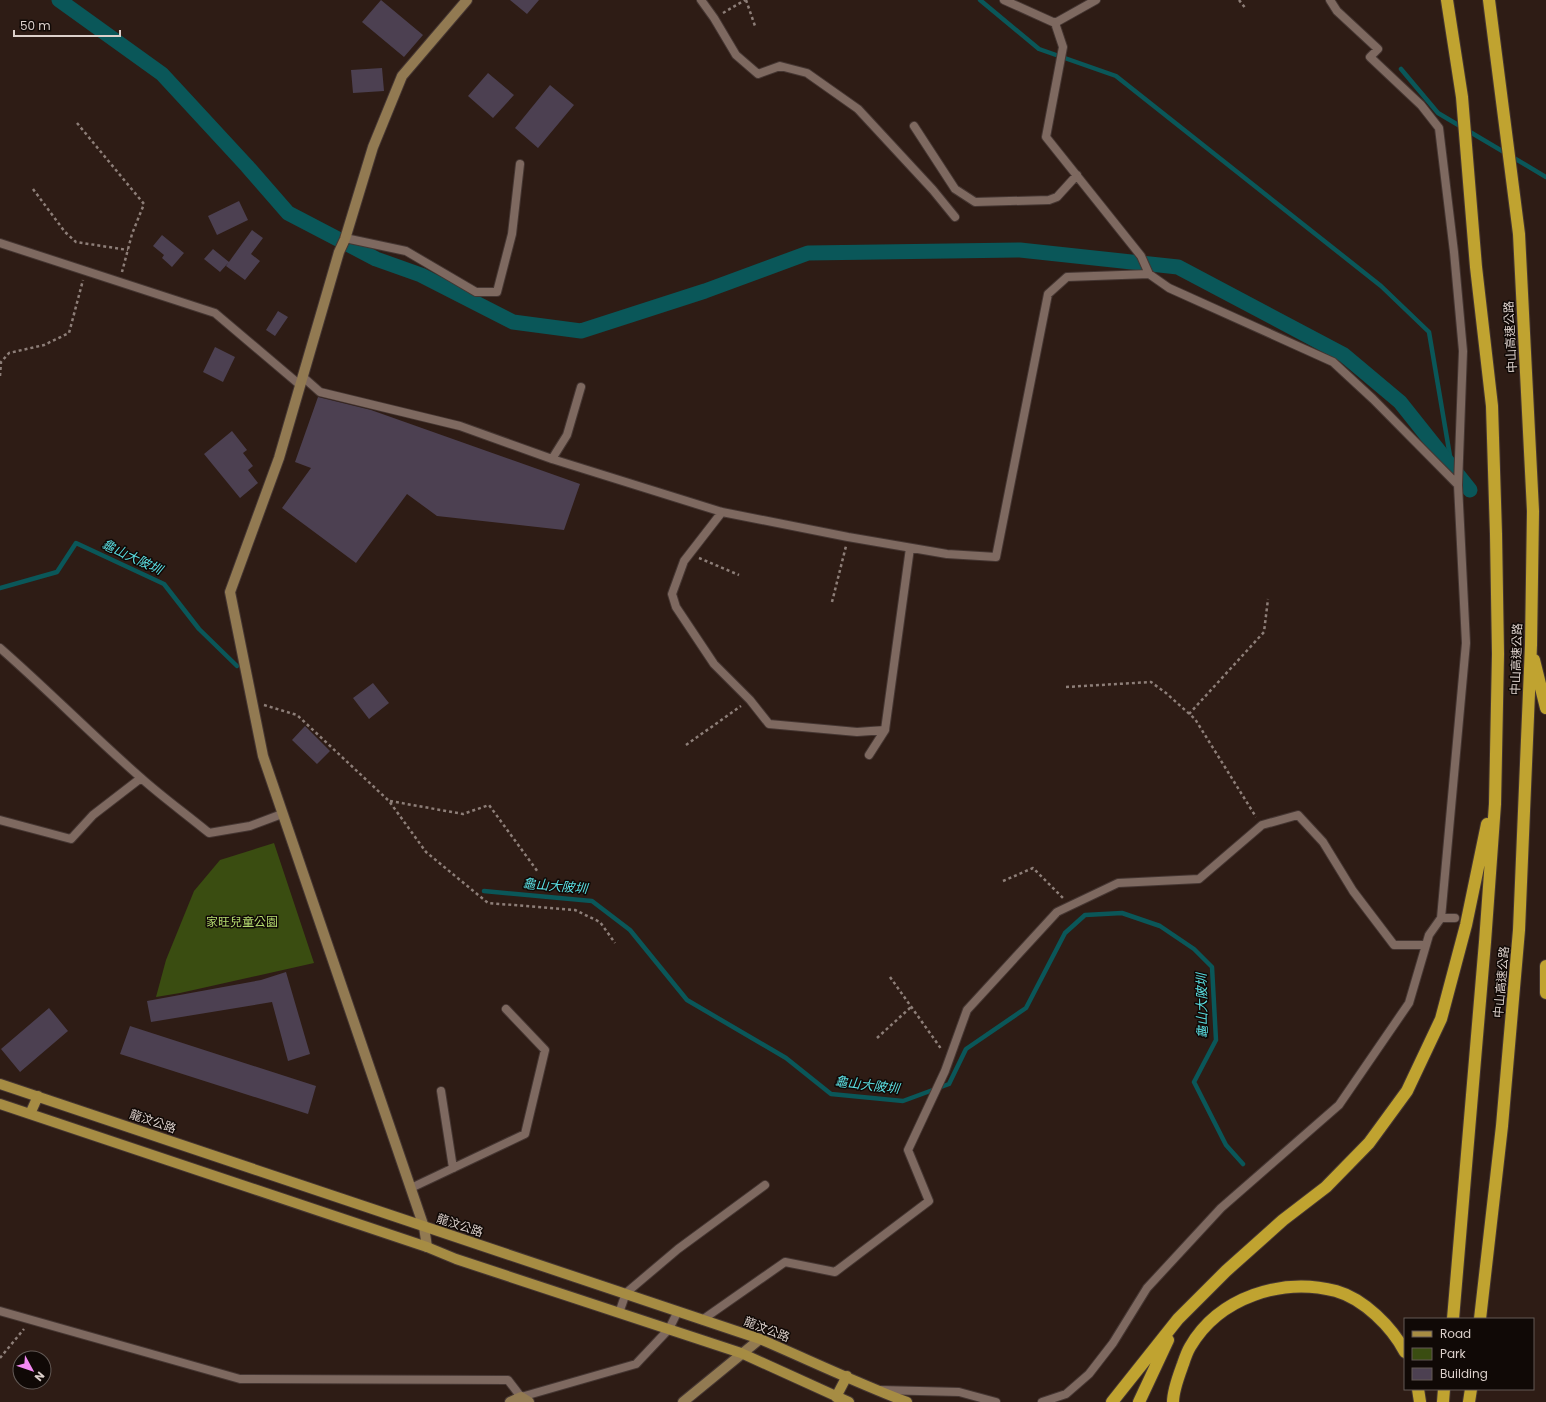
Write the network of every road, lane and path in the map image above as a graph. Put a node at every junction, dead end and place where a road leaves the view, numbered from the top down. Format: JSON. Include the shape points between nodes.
{"nodes":[{"id":1,"x":467,"y":0,"type":"edge"},
{"id":2,"x":701,"y":0,"type":"edge"},
{"id":3,"x":745,"y":0,"type":"edge"},
{"id":4,"x":1004,"y":0,"type":"edge"},
{"id":5,"x":1096,"y":0,"type":"edge"},
{"id":6,"x":1239,"y":0,"type":"edge"},
{"id":7,"x":1330,"y":0,"type":"edge"},
{"id":8,"x":1447,"y":0,"type":"edge"},
{"id":9,"x":1489,"y":0,"type":"edge"},
{"id":10,"x":1246,"y":9,"type":"dead end"},
{"id":11,"x":714,"y":18,"type":"junction"},
{"id":12,"x":1055,"y":23,"type":"junction"},
{"id":13,"x":755,"y":26,"type":"dead end"},
{"id":14,"x":77,"y":123,"type":"dead end"},
{"id":15,"x":914,"y":126,"type":"dead end"},
{"id":16,"x":520,"y":164,"type":"dead end"},
{"id":17,"x":1077,"y":175,"type":"junction"},
{"id":18,"x":33,"y":189,"type":"dead end"},
{"id":19,"x":955,"y":217,"type":"dead end"},
{"id":20,"x":345,"y":239,"type":"junction"},
{"id":21,"x":0,"y":243,"type":"edge"},
{"id":22,"x":128,"y":250,"type":"junction"},
{"id":23,"x":86,"y":270,"type":"junction"},
{"id":24,"x":1149,"y":274,"type":"junction"},
{"id":25,"x":120,"y":282,"type":"junction"},
{"id":26,"x":0,"y":376,"type":"edge"},
{"id":27,"x":302,"y":381,"type":"junction"},
{"id":28,"x":581,"y":387,"type":"dead end"},
{"id":29,"x":552,"y":459,"type":"junction"},
{"id":30,"x":1458,"y":485,"type":"junction"},
{"id":31,"x":722,"y":512,"type":"junction"},
{"id":32,"x":848,"y":537,"type":"junction"},
{"id":33,"x":910,"y":548,"type":"junction"},
{"id":34,"x":689,"y":554,"type":"junction"},
{"id":35,"x":739,"y":575,"type":"dead end"},
{"id":36,"x":1268,"y":599,"type":"dead end"},
{"id":37,"x":832,"y":602,"type":"dead end"},
{"id":38,"x":1531,"y":645,"type":"junction"},
{"id":39,"x":0,"y":648,"type":"edge"},
{"id":40,"x":1066,"y":687,"type":"dead end"},
{"id":41,"x":750,"y":700,"type":"junction"},
{"id":42,"x":252,"y":701,"type":"junction"},
{"id":43,"x":1546,"y":708,"type":"edge"},
{"id":44,"x":1189,"y":714,"type":"junction"},
{"id":45,"x":885,"y":730,"type":"junction"},
{"id":46,"x":686,"y":745,"type":"dead end"},
{"id":47,"x":869,"y":756,"type":"dead end"},
{"id":48,"x":141,"y":778,"type":"junction"},
{"id":49,"x":1495,"y":786,"type":"junction"},
{"id":50,"x":389,"y":801,"type":"junction"},
{"id":51,"x":282,"y":814,"type":"junction"},
{"id":52,"x":0,"y":820,"type":"edge"},
{"id":53,"x":1262,"y":826,"type":"junction"},
{"id":54,"x":538,"y":872,"type":"dead end"},
{"id":55,"x":1003,"y":881,"type":"dead end"},
{"id":56,"x":1071,"y":905,"type":"junction"},
{"id":57,"x":1441,"y":918,"type":"junction"},
{"id":58,"x":1455,"y":918,"type":"dead end"},
{"id":59,"x":615,"y":943,"type":"dead end"},
{"id":60,"x":1426,"y":945,"type":"junction"},
{"id":61,"x":1546,"y":966,"type":"edge"},
{"id":62,"x":890,"y":977,"type":"dead end"},
{"id":63,"x":1546,"y":993,"type":"edge"},
{"id":64,"x":911,"y":1007,"type":"junction"},
{"id":65,"x":506,"y":1009,"type":"dead end"},
{"id":66,"x":877,"y":1038,"type":"dead end"},
{"id":67,"x":949,"y":1060,"type":"junction"},
{"id":68,"x":0,"y":1084,"type":"edge"},
{"id":69,"x":441,"y":1091,"type":"dead end"},
{"id":70,"x":38,"y":1096,"type":"junction"},
{"id":71,"x":0,"y":1104,"type":"edge"},
{"id":72,"x":30,"y":1114,"type":"junction"},
{"id":73,"x":453,"y":1168,"type":"junction"},
{"id":74,"x":765,"y":1185,"type":"dead end"},
{"id":75,"x":411,"y":1188,"type":"junction"},
{"id":76,"x":424,"y":1226,"type":"junction"},
{"id":77,"x":427,"y":1247,"type":"junction"},
{"id":78,"x":626,"y":1293,"type":"junction"},
{"id":79,"x":0,"y":1311,"type":"edge"},
{"id":80,"x":678,"y":1311,"type":"junction"},
{"id":81,"x":619,"y":1313,"type":"junction"},
{"id":82,"x":1453,"y":1318,"type":"edge"},
{"id":83,"x":1480,"y":1318,"type":"edge"},
{"id":84,"x":1178,"y":1319,"type":"junction"},
{"id":85,"x":702,"y":1320,"type":"junction"},
{"id":86,"x":32,"y":1321,"type":"junction"},
{"id":87,"x":669,"y":1329,"type":"junction"},
{"id":88,"x":760,"y":1339,"type":"junction"},
{"id":89,"x":1404,"y":1350,"type":"edge"},
{"id":90,"x":741,"y":1353,"type":"junction"},
{"id":91,"x":0,"y":1358,"type":"edge"},
{"id":92,"x":847,"y":1376,"type":"junction"},
{"id":93,"x":876,"y":1390,"type":"junction"},
{"id":94,"x":1418,"y":1390,"type":"edge"},
{"id":95,"x":1444,"y":1390,"type":"edge"},
{"id":96,"x":1471,"y":1390,"type":"edge"},
{"id":97,"x":836,"y":1397,"type":"junction"},
{"id":98,"x":525,"y":1400,"type":"edge"},
{"id":99,"x":510,"y":1402,"type":"edge"},
{"id":100,"x":683,"y":1402,"type":"edge"},
{"id":101,"x":849,"y":1402,"type":"edge"},
{"id":102,"x":907,"y":1402,"type":"edge"},
{"id":103,"x":996,"y":1402,"type":"edge"},
{"id":104,"x":1042,"y":1402,"type":"edge"},
{"id":105,"x":1112,"y":1402,"type":"edge"},
{"id":106,"x":1139,"y":1402,"type":"edge"},
{"id":107,"x":1173,"y":1402,"type":"edge"},
{"id":108,"x":1420,"y":1402,"type":"edge"},
{"id":109,"x":1443,"y":1402,"type":"edge"},
{"id":110,"x":1469,"y":1402,"type":"edge"}],
"edges":[{"from":1,"to":20,"type":"street","via":[[402,76],[373,147]]},
{"from":2,"to":11,"type":"lane"},
{"from":3,"to":11,"type":"path"},
{"from":3,"to":13,"type":"path"},
{"from":4,"to":12,"type":"lane"},
{"from":5,"to":12,"type":"lane"},
{"from":6,"to":10,"type":"path"},
{"from":7,"to":30,"type":"lane","via":[[1337,11],[1378,49],[1370,57],[1421,105],[1439,128],[1463,351]]},
{"from":8,"to":49,"type":"highway","name":"中山高速公路","via":[[1462,97],[1476,267],[1492,406],[1498,654]]},
{"from":9,"to":38,"type":"highway","name":"中山高速公路","via":[[1518,234],[1533,511]]},
{"from":11,"to":19,"type":"lane","via":[[736,55],[758,74],[780,66],[807,73],[858,109]]},
{"from":12,"to":17,"type":"lane","via":[[1063,46],[1046,136]]},
{"from":14,"to":22,"type":"path","via":[[144,204]]},
{"from":15,"to":17,"type":"lane","via":[[955,189],[975,202],[1049,200],[1057,197]]},
{"from":16,"to":20,"type":"lane","via":[[512,234],[497,292],[476,292],[406,250]]},
{"from":17,"to":24,"type":"lane","via":[[1141,256]]},
{"from":18,"to":22,"type":"path","via":[[65,232],[76,242]]},
{"from":20,"to":27,"type":"street"},
{"from":21,"to":23,"type":"lane"},
{"from":22,"to":25,"type":"path"},
{"from":23,"to":25,"type":"lane"},
{"from":23,"to":26,"type":"path","via":[[69,332],[44,345],[9,353],[1,362]]},
{"from":24,"to":30,"type":"lane","via":[[1168,288],[1333,362]]},
{"from":24,"to":33,"type":"lane","via":[[1067,276],[1048,294],[996,558]]},
{"from":25,"to":27,"type":"lane","via":[[215,313]]},
{"from":27,"to":29,"type":"lane","via":[[320,392],[460,426]]},
{"from":27,"to":42,"type":"street","via":[[276,464],[230,592]]},
{"from":28,"to":29,"type":"lane","via":[[567,435]]},
{"from":29,"to":31,"type":"lane"},
{"from":30,"to":57,"type":"lane","via":[[1466,643]]},
{"from":31,"to":32,"type":"lane"},
{"from":31,"to":34,"type":"lane"},
{"from":32,"to":33,"type":"lane"},
{"from":32,"to":37,"type":"path"},
{"from":33,"to":45,"type":"lane"},
{"from":34,"to":35,"type":"path"},
{"from":34,"to":41,"type":"lane","via":[[684,560],[672,594],[676,607],[714,664]]},
{"from":36,"to":44,"type":"path","via":[[1264,632]]},
{"from":38,"to":43,"type":"highway"},
{"from":38,"to":83,"type":"highway","name":"中山高速公路","via":[[1520,930],[1502,1126]]},
{"from":39,"to":48,"type":"lane"},
{"from":40,"to":44,"type":"path","via":[[1151,682],[1166,692]]},
{"from":41,"to":45,"type":"lane","via":[[770,724],[857,732]]},
{"from":41,"to":46,"type":"path"},
{"from":42,"to":50,"type":"path","via":[[297,715]]},
{"from":42,"to":51,"type":"street","via":[[262,756]]},
{"from":44,"to":53,"type":"path","via":[[1195,719]]},
{"from":45,"to":47,"type":"lane"},
{"from":48,"to":51,"type":"lane","via":[[209,833],[250,826]]},
{"from":48,"to":52,"type":"lane","via":[[93,815],[71,839]]},
{"from":49,"to":82,"type":"highway","name":"中山高速公路","via":[[1485,942]]},
{"from":49,"to":84,"type":"highway","via":[[1466,925],[1441,1019],[1407,1091],[1369,1143],[1326,1187],[1277,1225]]},
{"from":50,"to":54,"type":"path","via":[[463,814],[489,805]]},
{"from":50,"to":59,"type":"path","via":[[426,852],[488,903],[575,910],[600,922]]},
{"from":51,"to":75,"type":"street"},
{"from":53,"to":56,"type":"lane","via":[[1199,879],[1118,883]]},
{"from":53,"to":60,"type":"lane","via":[[1298,815],[1323,842],[1353,891],[1394,945]]},
{"from":55,"to":56,"type":"path","via":[[1033,868]]},
{"from":56,"to":67,"type":"lane","via":[[1056,912],[967,1010]]},
{"from":57,"to":58,"type":"lane"},
{"from":57,"to":60,"type":"lane"},
{"from":60,"to":104,"type":"lane","via":[[1409,1003],[1339,1105],[1220,1208],[1147,1288],[1113,1344],[1088,1374],[1066,1394]]},
{"from":61,"to":63,"type":"highway"},
{"from":62,"to":64,"type":"path"},
{"from":64,"to":66,"type":"path"},
{"from":64,"to":67,"type":"path"},
{"from":65,"to":73,"type":"lane","via":[[545,1050],[525,1134]]},
{"from":67,"to":85,"type":"lane","via":[[908,1150],[929,1201],[835,1272],[785,1262]]},
{"from":68,"to":70,"type":"main road","name":"龍汶公路"},
{"from":69,"to":73,"type":"lane"},
{"from":70,"to":72,"type":"main road"},
{"from":70,"to":76,"type":"main road","name":"龍汶公路"},
{"from":71,"to":72,"type":"main road"},
{"from":72,"to":77,"type":"main road"},
{"from":73,"to":75,"type":"lane"},
{"from":74,"to":78,"type":"lane","via":[[678,1249]]},
{"from":75,"to":76,"type":"street"},
{"from":76,"to":77,"type":"street"},
{"from":76,"to":78,"type":"main road","name":"龍汶公路"},
{"from":77,"to":81,"type":"main road"},
{"from":78,"to":80,"type":"main road","name":"龍汶公路"},
{"from":78,"to":81,"type":"lane"},
{"from":79,"to":86,"type":"lane"},
{"from":80,"to":85,"type":"main road","name":"龍汶公路"},
{"from":80,"to":87,"type":"lane"},
{"from":81,"to":87,"type":"main road"},
{"from":84,"to":105,"type":"highway"},
{"from":84,"to":106,"type":"highway"},
{"from":85,"to":88,"type":"main road","name":"龍汶公路"},
{"from":86,"to":91,"type":"path"},
{"from":86,"to":98,"type":"lane","via":[[240,1379],[508,1380]]},
{"from":87,"to":90,"type":"main road"},
{"from":87,"to":98,"type":"lane","via":[[636,1364]]},
{"from":88,"to":90,"type":"street"},
{"from":88,"to":92,"type":"main road","name":"龍汶公路"},
{"from":89,"to":107,"type":"highway","via":[[1384,1323],[1359,1302],[1337,1292],[1315,1287],[1276,1289],[1238,1301],[1210,1320],[1190,1347],[1180,1372]]},
{"from":90,"to":97,"type":"main road"},
{"from":90,"to":100,"type":"street"},
{"from":92,"to":93,"type":"main road","name":"龍汶公路"},
{"from":92,"to":97,"type":"main road"},
{"from":93,"to":102,"type":"main road","name":"龍汶公路"},
{"from":93,"to":103,"type":"lane","via":[[960,1392]]},
{"from":94,"to":108,"type":"highway"},
{"from":95,"to":109,"type":"highway"},
{"from":96,"to":110,"type":"highway"},
{"from":97,"to":101,"type":"main road"},
{"from":98,"to":99,"type":"street"}]}
